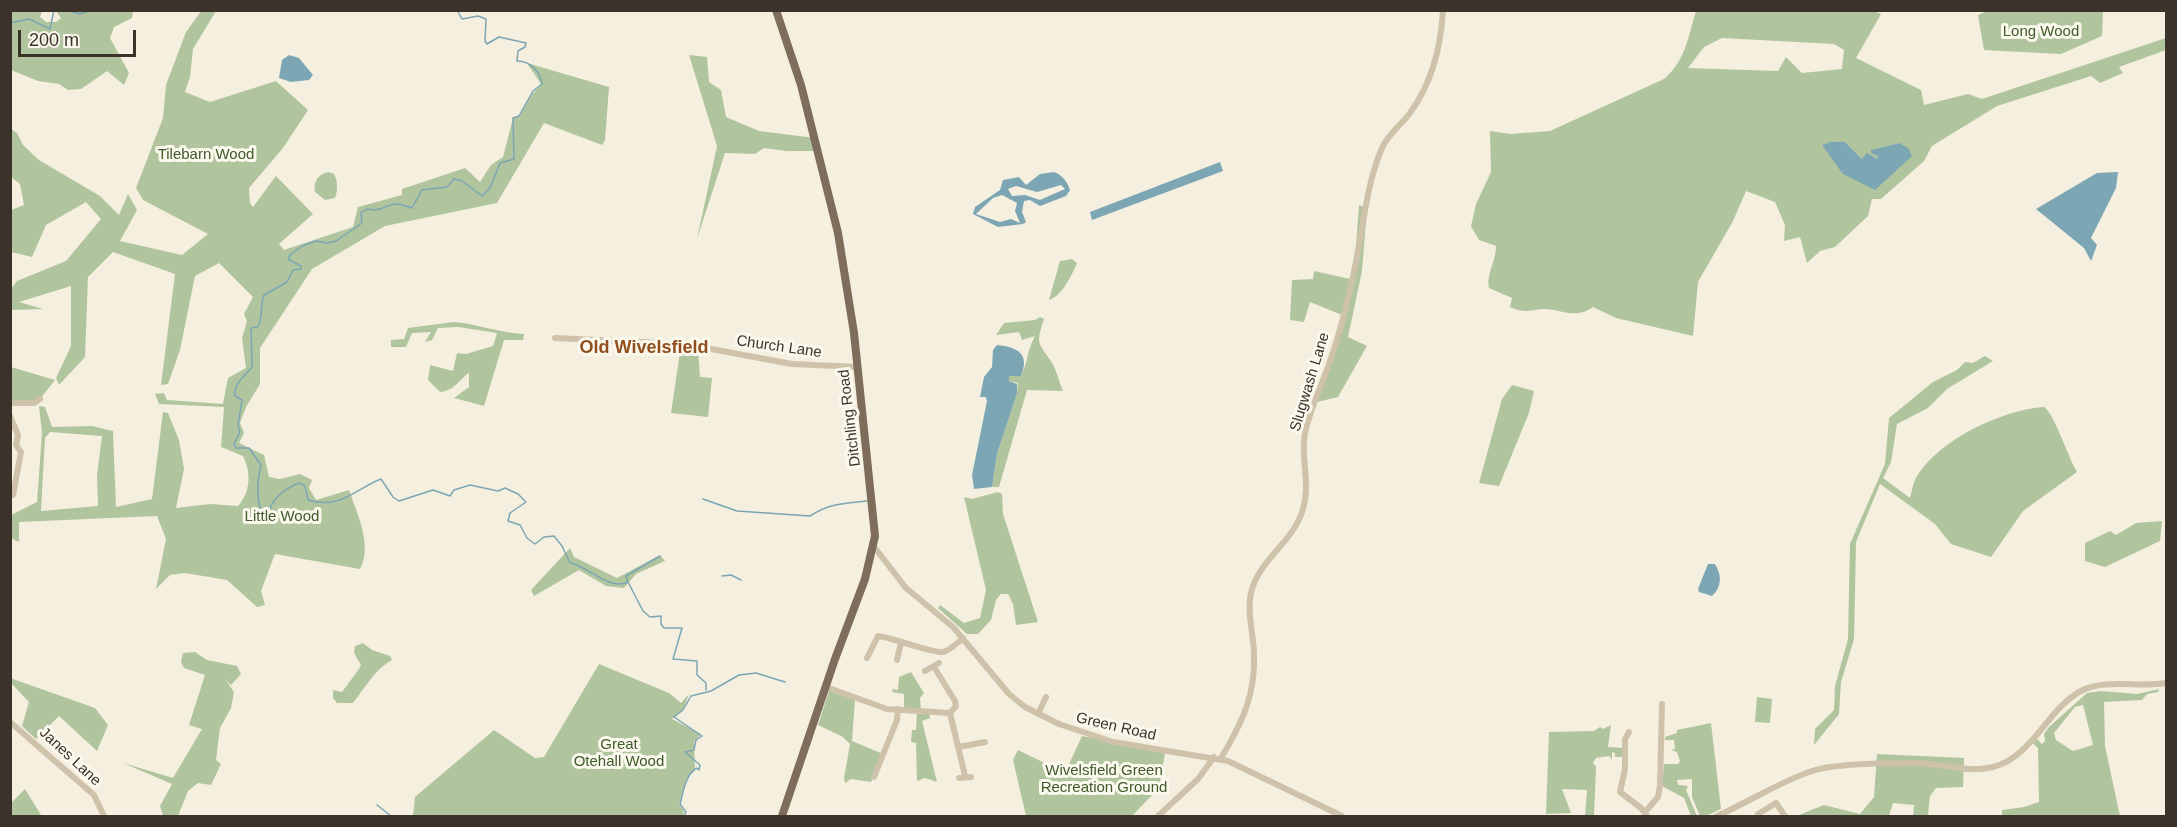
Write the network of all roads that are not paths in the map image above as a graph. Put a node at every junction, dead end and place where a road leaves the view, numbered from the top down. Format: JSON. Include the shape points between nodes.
{"nodes":[{"id":1,"x":776,"y":10,"type":"edge"},
{"id":2,"x":1443,"y":10,"type":"edge"},
{"id":3,"x":555,"y":339,"type":"dead end"},
{"id":4,"x":858,"y":367,"type":"junction"},
{"id":5,"x":40,"y":399,"type":"dead end"},
{"id":6,"x":10,"y":403,"type":"edge"},
{"id":7,"x":10,"y":416,"type":"edge"},
{"id":8,"x":10,"y":494,"type":"edge"},
{"id":9,"x":874,"y":548,"type":"junction"},
{"id":10,"x":963,"y":638,"type":"junction"},
{"id":11,"x":901,"y":643,"type":"junction"},
{"id":12,"x":867,"y":658,"type":"dead end"},
{"id":13,"x":897,"y":660,"type":"dead end"},
{"id":14,"x":925,"y":671,"type":"dead end"},
{"id":15,"x":2166,"y":683,"type":"edge"},
{"id":16,"x":826,"y":687,"type":"junction"},
{"id":17,"x":1046,"y":697,"type":"dead end"},
{"id":18,"x":1662,"y":704,"type":"dead end"},
{"id":19,"x":898,"y":709,"type":"junction"},
{"id":20,"x":950,"y":714,"type":"junction"},
{"id":21,"x":1038,"y":714,"type":"junction"},
{"id":22,"x":10,"y":722,"type":"edge"},
{"id":23,"x":1625,"y":734,"type":"dead end"},
{"id":24,"x":985,"y":742,"type":"dead end"},
{"id":25,"x":959,"y":747,"type":"junction"},
{"id":26,"x":1218,"y":758,"type":"junction"},
{"id":27,"x":1625,"y":766,"type":"junction"},
{"id":28,"x":1633,"y":769,"type":"dead end"},
{"id":29,"x":877,"y":774,"type":"dead end"},
{"id":30,"x":965,"y":777,"type":"dead end"},
{"id":31,"x":1752,"y":800,"type":"junction"},
{"id":32,"x":1646,"y":814,"type":"edge"},
{"id":33,"x":1759,"y":815,"type":"edge"},
{"id":34,"x":104,"y":816,"type":"edge"},
{"id":35,"x":782,"y":816,"type":"edge"},
{"id":36,"x":1158,"y":816,"type":"edge"},
{"id":37,"x":1342,"y":816,"type":"edge"},
{"id":38,"x":1718,"y":816,"type":"edge"},
{"id":39,"x":1785,"y":816,"type":"edge"}],
"edges":[{"from":1,"to":4,"type":"main road","name":"Ditchling Road","via":[[801,84],[833,213]]},
{"from":2,"to":26,"type":"street","name":"Slugwash Lane","via":[[1441,45],[1426,85],[1417,104],[1382,146],[1347,303],[1305,435],[1308,484],[1303,508],[1298,524],[1268,561],[1251,591],[1254,655],[1249,700],[1241,725]]},
{"from":3,"to":4,"type":"street","name":"Church Lane","via":[[684,344],[792,364]]},
{"from":4,"to":9,"type":"main road","name":"Ditchling Road","via":[[871,475]]},
{"from":5,"to":6,"type":"street","via":[[34,403]]},
{"from":7,"to":8,"type":"street","via":[[21,452],[16,489]]},
{"from":9,"to":10,"type":"street","name":"Green Road","via":[[906,588]]},
{"from":9,"to":16,"type":"main road","name":"Ditchling Road"},
{"from":10,"to":11,"type":"street","via":[[950,649],[936,653],[919,645]]},
{"from":10,"to":21,"type":"street","name":"Green Road","via":[[1009,694]]},
{"from":11,"to":12,"type":"street","via":[[878,636]]},
{"from":11,"to":13,"type":"street"},
{"from":14,"to":20,"type":"street","via":[[936,665],[955,701]]},
{"from":15,"to":31,"type":"street","via":[[2146,687],[2102,685],[2083,690],[2020,752],[1993,767],[1914,763],[1822,769]]},
{"from":16,"to":19,"type":"street","via":[[887,709]]},
{"from":16,"to":35,"type":"main road","name":"Ditchling Road"},
{"from":17,"to":21,"type":"street"},
{"from":18,"to":32,"type":"street","via":[[1660,786],[1658,797]]},
{"from":19,"to":20,"type":"street"},
{"from":19,"to":29,"type":"street"},
{"from":20,"to":25,"type":"street"},
{"from":21,"to":26,"type":"street","name":"Green Road","via":[[1113,742]]},
{"from":22,"to":34,"type":"street","name":"Janes Lane","via":[[94,795]]},
{"from":23,"to":27,"type":"street"},
{"from":24,"to":25,"type":"street"},
{"from":25,"to":30,"type":"street"},
{"from":26,"to":36,"type":"street","name":"Slugwash Lane"},
{"from":26,"to":37,"type":"street","name":"Green Road"},
{"from":27,"to":28,"type":"street"},
{"from":27,"to":32,"type":"street","via":[[1620,798]]},
{"from":31,"to":33,"type":"street"},
{"from":31,"to":38,"type":"street"},
{"from":33,"to":39,"type":"street","via":[[1776,803]]}]}
